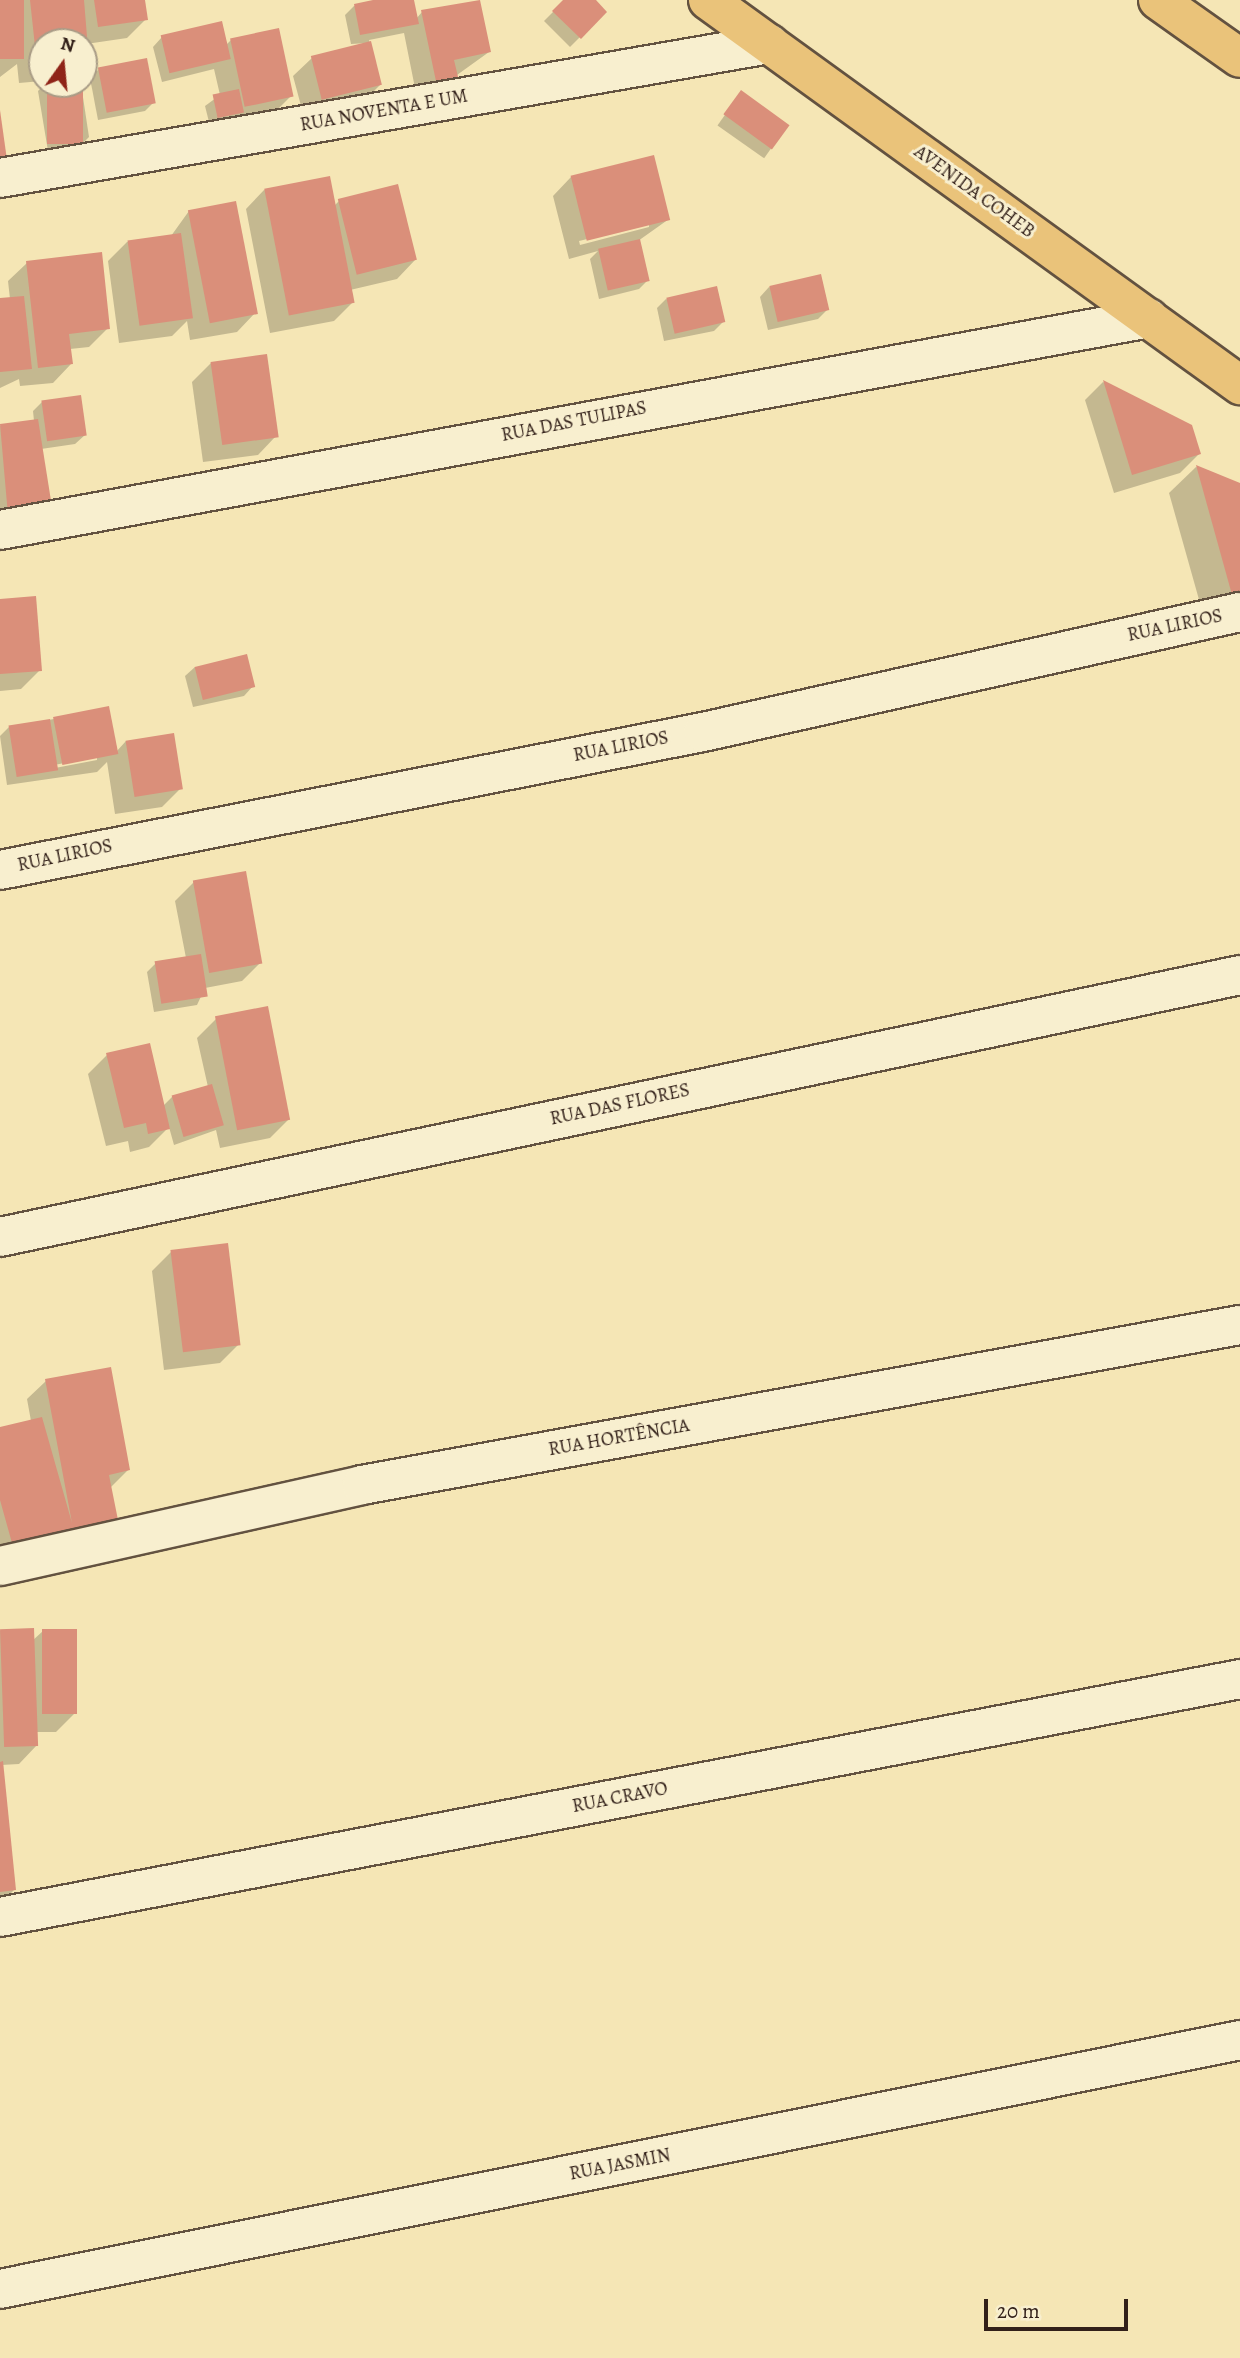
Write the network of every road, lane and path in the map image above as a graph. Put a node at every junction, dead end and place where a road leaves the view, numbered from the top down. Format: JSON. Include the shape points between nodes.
{"nodes":[{"id":1,"x":708,"y":0,"type":"edge"},
{"id":2,"x":1158,"y":0,"type":"edge"},
{"id":3,"x":769,"y":44,"type":"junction"},
{"id":4,"x":1240,"y":58,"type":"edge"},
{"id":5,"x":0,"y":178,"type":"edge"},
{"id":6,"x":1149,"y":318,"type":"junction"},
{"id":7,"x":1240,"y":385,"type":"edge"},
{"id":8,"x":0,"y":530,"type":"edge"},
{"id":9,"x":1240,"y":612,"type":"edge"},
{"id":10,"x":0,"y":870,"type":"edge"},
{"id":11,"x":1240,"y":975,"type":"edge"},
{"id":12,"x":0,"y":1237,"type":"edge"},
{"id":13,"x":1240,"y":1325,"type":"edge"},
{"id":14,"x":0,"y":1566,"type":"edge"},
{"id":15,"x":1240,"y":1679,"type":"edge"},
{"id":16,"x":0,"y":1917,"type":"edge"},
{"id":17,"x":1240,"y":2040,"type":"edge"},
{"id":18,"x":0,"y":2289,"type":"edge"}],
"edges":[{"from":1,"to":3,"type":"main road","name":"AVENIDA COHEB"},
{"from":2,"to":4,"type":"main road"},
{"from":3,"to":5,"type":"street","name":"RUA NOVENTA E UM"},
{"from":3,"to":6,"type":"main road","name":"AVENIDA COHEB"},
{"from":6,"to":7,"type":"main road","name":"AVENIDA COHEB"},
{"from":6,"to":8,"type":"street","name":"RUA DAS TULIPAS"},
{"from":9,"to":10,"type":"street","name":"RUA LIRIOS","via":[[703,732]]},
{"from":11,"to":12,"type":"street","name":"RUA DAS FLORES"},
{"from":13,"to":14,"type":"street","name":"RUA HORTÊNCIA","via":[[362,1485]]},
{"from":15,"to":16,"type":"street","name":"RUA CRAVO"},
{"from":17,"to":18,"type":"street","name":"RUA JASMIN"}]}
